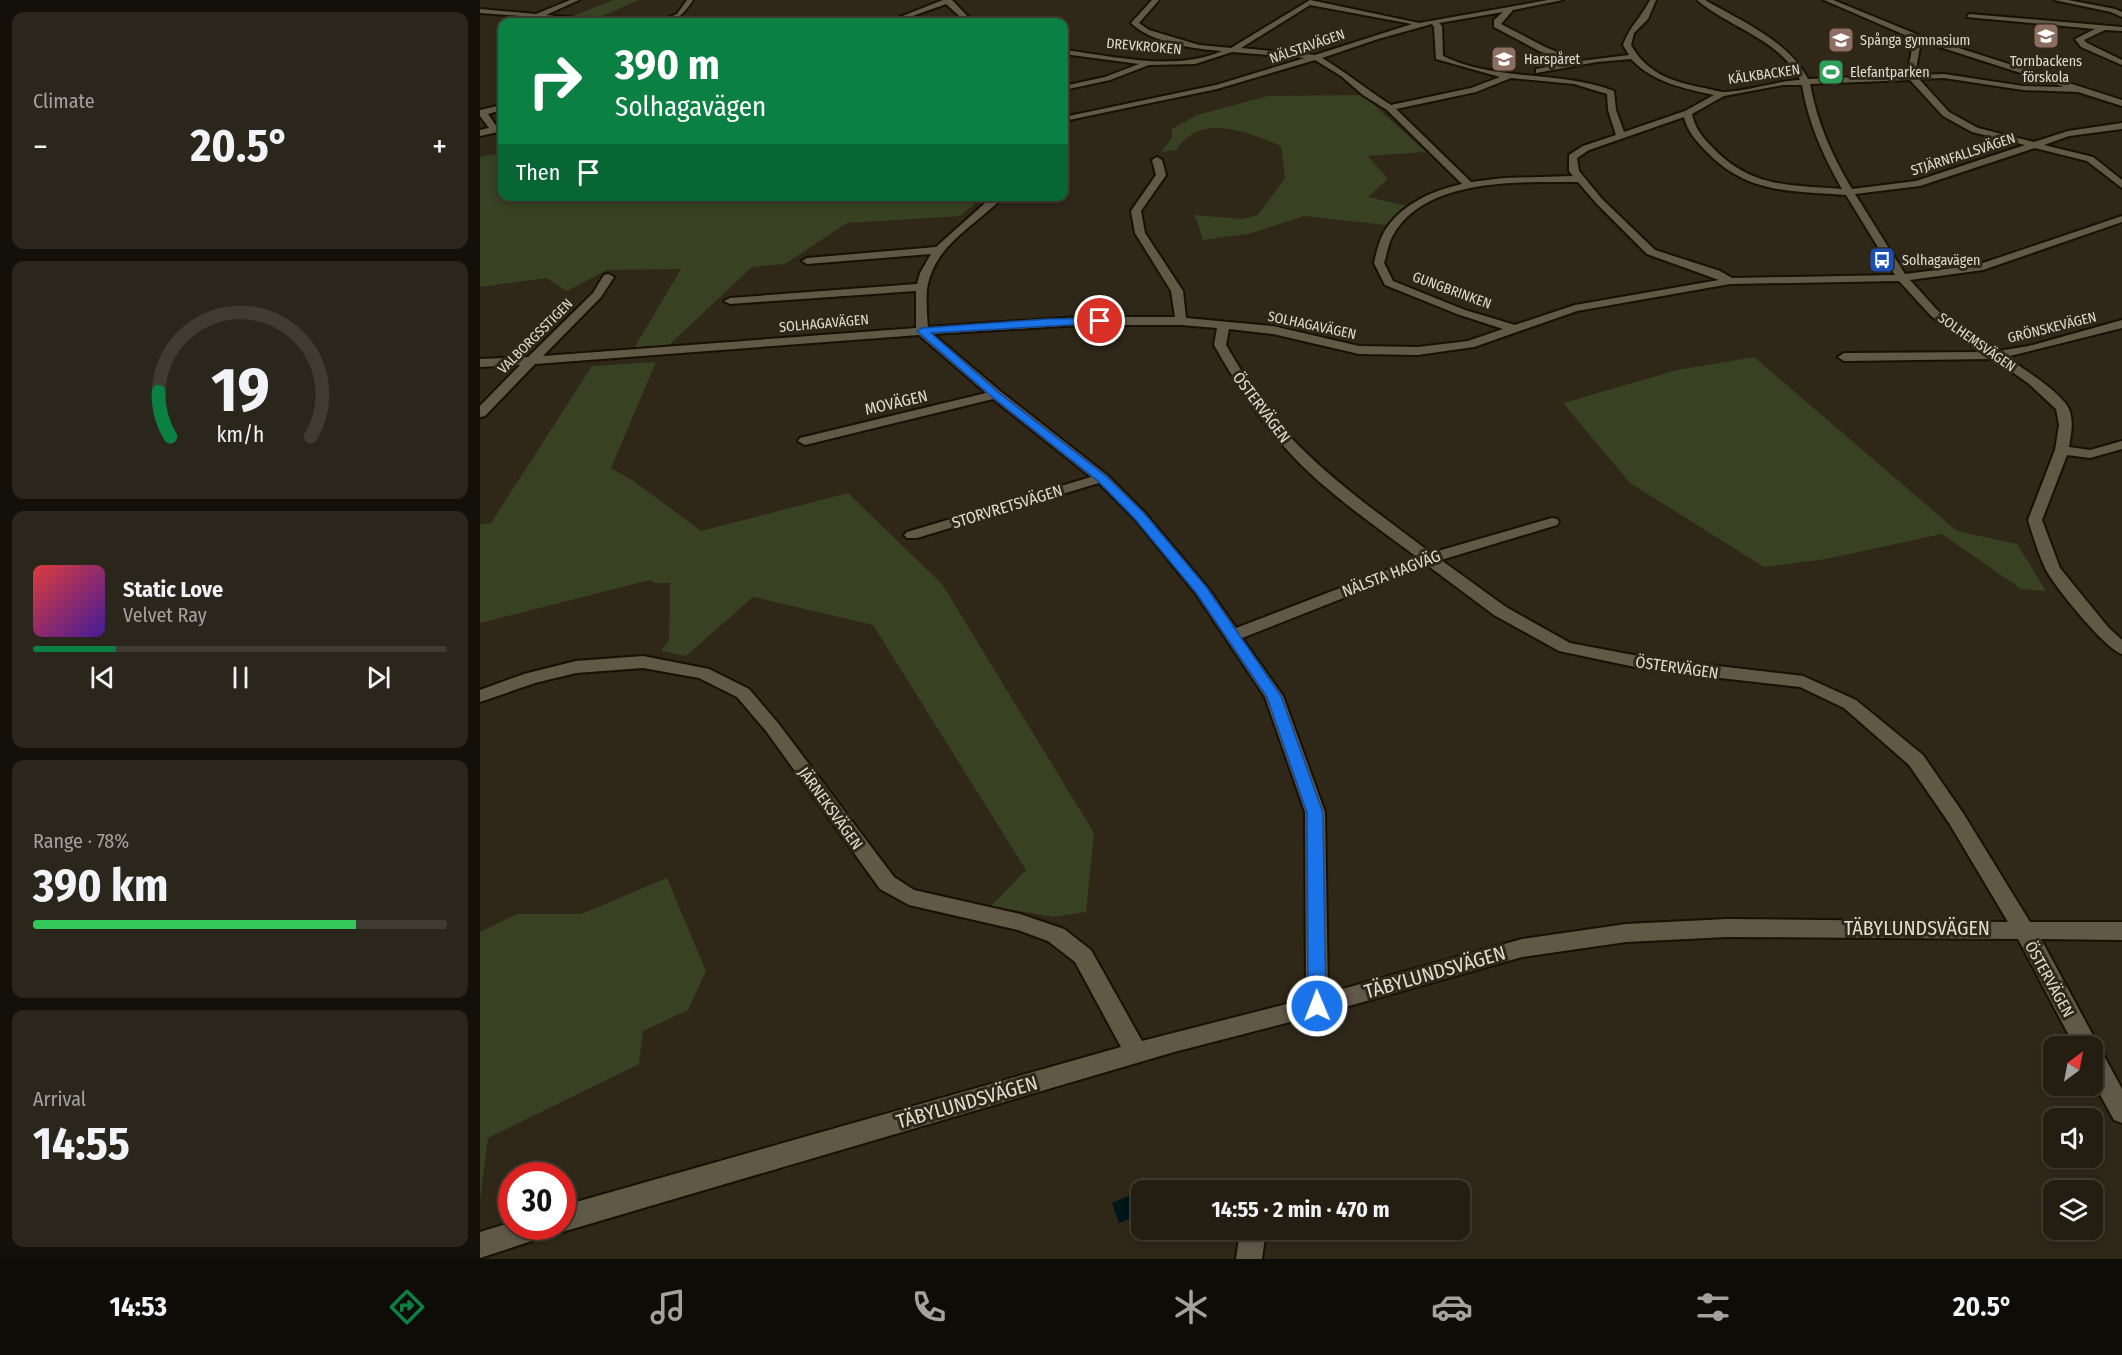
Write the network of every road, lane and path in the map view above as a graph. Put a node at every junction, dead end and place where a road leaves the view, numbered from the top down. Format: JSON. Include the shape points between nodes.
{"nodes":[{"id":1,"x":576,"y":0,"type":"edge"},
{"id":2,"x":690,"y":0,"type":"edge"},
{"id":3,"x":1156,"y":0,"type":"edge"},
{"id":4,"x":1500,"y":0,"type":"edge"},
{"id":5,"x":1560,"y":0,"type":"edge"},
{"id":6,"x":1653,"y":0,"type":"edge"},
{"id":7,"x":1700,"y":0,"type":"edge"},
{"id":8,"x":1827,"y":0,"type":"edge"},
{"id":9,"x":2057,"y":0,"type":"edge"},
{"id":10,"x":948,"y":1,"type":"edge"},
{"id":11,"x":1311,"y":2,"type":"edge"},
{"id":12,"x":1525,"y":6,"type":"junction"},
{"id":13,"x":1511,"y":8,"type":"junction"},
{"id":14,"x":480,"y":11,"type":"edge"},
{"id":15,"x":2122,"y":15,"type":"edge"},
{"id":16,"x":1969,"y":16,"type":"dead end"},
{"id":17,"x":535,"y":17,"type":"junction"},
{"id":18,"x":548,"y":18,"type":"edge"},
{"id":19,"x":671,"y":18,"type":"edge"},
{"id":20,"x":902,"y":18,"type":"edge"},
{"id":21,"x":966,"y":18,"type":"edge"},
{"id":22,"x":1433,"y":22,"type":"junction"},
{"id":23,"x":1422,"y":24,"type":"junction"},
{"id":24,"x":2103,"y":27,"type":"junction"},
{"id":25,"x":2122,"y":29,"type":"edge"},
{"id":26,"x":1918,"y":38,"type":"junction"},
{"id":27,"x":1234,"y":49,"type":"junction"},
{"id":28,"x":1068,"y":52,"type":"edge"},
{"id":29,"x":1315,"y":57,"type":"junction"},
{"id":30,"x":1632,"y":57,"type":"junction"},
{"id":31,"x":1149,"y":62,"type":"junction"},
{"id":32,"x":1578,"y":63,"type":"junction"},
{"id":33,"x":2122,"y":63,"type":"edge"},
{"id":34,"x":1512,"y":76,"type":"junction"},
{"id":35,"x":1911,"y":76,"type":"junction"},
{"id":36,"x":1805,"y":81,"type":"junction"},
{"id":37,"x":1068,"y":87,"type":"edge"},
{"id":38,"x":2075,"y":90,"type":"junction"},
{"id":39,"x":1722,"y":94,"type":"junction"},
{"id":40,"x":2122,"y":103,"type":"edge"},
{"id":41,"x":1390,"y":108,"type":"junction"},
{"id":42,"x":498,"y":109,"type":"edge"},
{"id":43,"x":481,"y":113,"type":"edge"},
{"id":44,"x":1688,"y":113,"type":"junction"},
{"id":45,"x":1068,"y":118,"type":"edge"},
{"id":46,"x":1669,"y":120,"type":"junction"},
{"id":47,"x":1690,"y":124,"type":"junction"},
{"id":48,"x":2122,"y":126,"type":"edge"},
{"id":49,"x":480,"y":133,"type":"edge"},
{"id":50,"x":1621,"y":136,"type":"junction"},
{"id":51,"x":2037,"y":144,"type":"junction"},
{"id":52,"x":1157,"y":160,"type":"dead end"},
{"id":53,"x":1582,"y":179,"type":"junction"},
{"id":54,"x":1468,"y":185,"type":"junction"},
{"id":55,"x":2122,"y":185,"type":"edge"},
{"id":56,"x":1849,"y":192,"type":"junction"},
{"id":57,"x":993,"y":201,"type":"edge"},
{"id":58,"x":2122,"y":219,"type":"edge"},
{"id":59,"x":938,"y":250,"type":"junction"},
{"id":60,"x":807,"y":261,"type":"dead end"},
{"id":61,"x":608,"y":277,"type":"dead end"},
{"id":62,"x":1902,"y":278,"type":"junction"},
{"id":63,"x":1730,"y":281,"type":"junction"},
{"id":64,"x":922,"y":287,"type":"junction"},
{"id":65,"x":730,"y":301,"type":"dead end"},
{"id":66,"x":1181,"y":321,"type":"junction"},
{"id":67,"x":2122,"y":324,"type":"edge"},
{"id":68,"x":1224,"y":325,"type":"junction"},
{"id":69,"x":1514,"y":328,"type":"junction"},
{"id":70,"x":922,"y":331,"type":"junction"},
{"id":71,"x":1996,"y":355,"type":"junction"},
{"id":72,"x":1844,"y":357,"type":"dead end"},
{"id":73,"x":530,"y":361,"type":"junction"},
{"id":74,"x":480,"y":363,"type":"edge"},
{"id":75,"x":995,"y":394,"type":"junction"},
{"id":76,"x":480,"y":413,"type":"edge"},
{"id":77,"x":805,"y":441,"type":"dead end"},
{"id":78,"x":2122,"y":445,"type":"edge"},
{"id":79,"x":2062,"y":450,"type":"junction"},
{"id":80,"x":1102,"y":478,"type":"junction"},
{"id":81,"x":1552,"y":522,"type":"dead end"},
{"id":82,"x":912,"y":535,"type":"dead end"},
{"id":83,"x":1427,"y":558,"type":"junction"},
{"id":84,"x":1234,"y":635,"type":"junction"},
{"id":85,"x":2122,"y":649,"type":"edge"},
{"id":86,"x":480,"y":696,"type":"edge"},
{"id":87,"x":2023,"y":929,"type":"junction"},
{"id":88,"x":2122,"y":931,"type":"edge"},
{"id":89,"x":1317,"y":1006,"type":"junction"},
{"id":90,"x":2082,"y":1036,"type":"edge"},
{"id":91,"x":1137,"y":1054,"type":"junction"},
{"id":92,"x":2103,"y":1077,"type":"edge"},
{"id":93,"x":2122,"y":1112,"type":"edge"},
{"id":94,"x":576,"y":1215,"type":"edge"},
{"id":95,"x":498,"y":1239,"type":"edge"},
{"id":96,"x":1252,"y":1240,"type":"edge"},
{"id":97,"x":480,"y":1245,"type":"edge"},
{"id":98,"x":1249,"y":1259,"type":"edge"}],
"edges":[{"from":1,"to":17,"type":"street"},
{"from":2,"to":19,"type":"street","via":[[679,15]]},
{"from":3,"to":27,"type":"street","via":[[1135,23],[1146,32],[1198,47]]},
{"from":4,"to":12,"type":"street"},
{"from":5,"to":12,"type":"street","name":"NÄLSTAVÄGEN"},
{"from":6,"to":30,"type":"street","via":[[1644,19],[1631,32],[1627,45]]},
{"from":7,"to":36,"type":"street","name":"SOLHEMSVÄGEN","via":[[1784,53]]},
{"from":8,"to":26,"type":"street"},
{"from":9,"to":15,"type":"street"},
{"from":10,"to":20,"type":"street"},
{"from":10,"to":21,"type":"street"},
{"from":11,"to":23,"type":"street"},
{"from":11,"to":27,"type":"street","name":"DREVKROKEN"},
{"from":12,"to":13,"type":"street","name":"NÄLSTAVÄGEN"},
{"from":13,"to":22,"type":"street","name":"NÄLSTAVÄGEN"},
{"from":13,"to":32,"type":"street","via":[[1497,25]]},
{"from":14,"to":17,"type":"street"},
{"from":16,"to":24,"type":"street"},
{"from":17,"to":18,"type":"street"},
{"from":22,"to":23,"type":"street","name":"NÄLSTAVÄGEN"},
{"from":22,"to":34,"type":"street","via":[[1438,26],[1439,57],[1446,62]]},
{"from":23,"to":29,"type":"street","name":"NÄLSTAVÄGEN"},
{"from":24,"to":25,"type":"street"},
{"from":24,"to":33,"type":"street","via":[[2079,39]]},
{"from":26,"to":35,"type":"street"},
{"from":26,"to":38,"type":"street"},
{"from":27,"to":29,"type":"street"},
{"from":27,"to":31,"type":"street","name":"DREVKROKEN","via":[[1185,64]]},
{"from":28,"to":31,"type":"street","name":"DREVKROKEN"},
{"from":29,"to":41,"type":"street"},
{"from":29,"to":45,"type":"street","name":"NÄLSTAVÄGEN","via":[[1217,87]]},
{"from":30,"to":32,"type":"street"},
{"from":30,"to":39,"type":"street","via":[[1658,79]]},
{"from":31,"to":37,"type":"street","via":[[1132,72]]},
{"from":32,"to":34,"type":"street"},
{"from":34,"to":41,"type":"street","via":[[1473,90]]},
{"from":34,"to":50,"type":"street","via":[[1592,84],[1611,93]]},
{"from":35,"to":36,"type":"street","name":"KÄLKBACKEN"},
{"from":35,"to":38,"type":"street","name":"KÄLKBACKEN"},
{"from":35,"to":51,"type":"street","via":[[1946,114],[1975,130]]},
{"from":36,"to":39,"type":"street","name":"KÄLKBACKEN"},
{"from":36,"to":56,"type":"street","name":"SOLHEMSVÄGEN","via":[[1829,159]]},
{"from":38,"to":40,"type":"street"},
{"from":39,"to":44,"type":"street","name":"KÄLKBACKEN"},
{"from":41,"to":54,"type":"street"},
{"from":42,"to":43,"type":"street"},
{"from":43,"to":49,"type":"street","via":[[495,130]]},
{"from":44,"to":46,"type":"street","name":"KÄLKBACKEN"},
{"from":44,"to":47,"type":"street","name":"STJÄRNFALLSVÄGEN"},
{"from":46,"to":47,"type":"street"},
{"from":46,"to":50,"type":"street","name":"KÄLKBACKEN"},
{"from":47,"to":56,"type":"street","name":"STJÄRNFALLSVÄGEN","via":[[1700,140],[1739,175],[1778,187]]},
{"from":48,"to":51,"type":"street","name":"STJÄRNFALLSVÄGEN","via":[[2068,134]]},
{"from":50,"to":53,"type":"street","name":"KÄLKBACKEN","via":[[1572,157],[1574,171]]},
{"from":51,"to":55,"type":"street","via":[[2090,159]]},
{"from":51,"to":56,"type":"street","name":"STJÄRNFALLSVÄGEN","via":[[1917,184]]},
{"from":52,"to":66,"type":"street","via":[[1161,175],[1136,211],[1140,233],[1177,291]]},
{"from":53,"to":54,"type":"street","name":"GUNGBRINKEN"},
{"from":53,"to":63,"type":"street","name":"KÄLKBACKEN","via":[[1651,252]]},
{"from":54,"to":69,"type":"street","name":"GUNGBRINKEN","via":[[1438,195],[1407,213],[1388,234],[1379,263],[1389,283]]},
{"from":56,"to":62,"type":"street","name":"SOLHEMSVÄGEN"},
{"from":57,"to":59,"type":"street"},
{"from":58,"to":62,"type":"street","name":"SOLHAGAVÄGEN","via":[[1979,268]]},
{"from":59,"to":60,"type":"street"},
{"from":59,"to":64,"type":"street"},
{"from":61,"to":73,"type":"street","name":"VALBORGSSTIGEN","via":[[597,295]]},
{"from":62,"to":63,"type":"street","name":"SOLHAGAVÄGEN"},
{"from":62,"to":71,"type":"street","name":"SOLHEMSVÄGEN","via":[[1935,314]]},
{"from":63,"to":69,"type":"street","name":"SOLHAGAVÄGEN","via":[[1575,308]]},
{"from":64,"to":65,"type":"street"},
{"from":64,"to":70,"type":"street"},
{"from":66,"to":68,"type":"street","name":"SOLHAGAVÄGEN"},
{"from":66,"to":70,"type":"street","name":"SOLHAGAVÄGEN","via":[[1047,322]]},
{"from":67,"to":71,"type":"street","name":"GRÖNSKEVÄGEN"},
{"from":68,"to":69,"type":"street","name":"SOLHAGAVÄGEN","via":[[1273,330],[1359,350],[1418,351],[1470,344]]},
{"from":68,"to":83,"type":"street","name":"ÖSTERVÄGEN","via":[[1220,345],[1248,393],[1293,448],[1358,506]]},
{"from":70,"to":73,"type":"street","name":"SOLHAGAVÄGEN"},
{"from":70,"to":75,"type":"street"},
{"from":71,"to":72,"type":"street","name":"GRÖNSKEVÄGEN"},
{"from":71,"to":79,"type":"street","name":"SOLHEMSVÄGEN","via":[[2032,380],[2062,408],[2067,425]]},
{"from":73,"to":74,"type":"street","name":"SOLHAGAVÄGEN"},
{"from":73,"to":76,"type":"street","name":"VALBORGSSTIGEN"},
{"from":75,"to":77,"type":"street","name":"MOVÄGEN"},
{"from":75,"to":80,"type":"street"},
{"from":78,"to":79,"type":"street","via":[[2090,454]]},
{"from":79,"to":85,"type":"street","name":"SOLHEMSVÄGEN","via":[[2035,520],[2053,569],[2102,631]]},
{"from":80,"to":82,"type":"street","name":"STORVRETSVÄGEN"},
{"from":80,"to":84,"type":"street","via":[[1140,516]]},
{"from":81,"to":83,"type":"street","name":"NÄLSTA HAGVÄG"},
{"from":83,"to":84,"type":"street","name":"NÄLSTA HAGVÄG"},
{"from":83,"to":87,"type":"street","name":"ÖSTERVÄGEN","via":[[1500,611],[1565,647],[1649,664],[1803,682],[1850,704],[1916,760]]},
{"from":84,"to":89,"type":"street","via":[[1274,696],[1315,813]]},
{"from":86,"to":91,"type":"street","name":"JÄRNEKSVÄGEN","via":[[576,667],[643,662],[703,674],[743,693],[887,882],[909,897],[1056,934],[1083,956]]},
{"from":87,"to":88,"type":"street","name":"TÄBYLUNDSVÄGEN"},
{"from":87,"to":89,"type":"street","name":"TÄBYLUNDSVÄGEN","via":[[1727,928],[1626,933],[1522,948]]},
{"from":87,"to":90,"type":"street","name":"ÖSTERVÄGEN"},
{"from":89,"to":91,"type":"street","name":"TÄBYLUNDSVÄGEN"},
{"from":91,"to":94,"type":"street","name":"TÄBYLUNDSVÄGEN"},
{"from":92,"to":93,"type":"street"},
{"from":95,"to":97,"type":"street"},
{"from":96,"to":98,"type":"street"}]}
